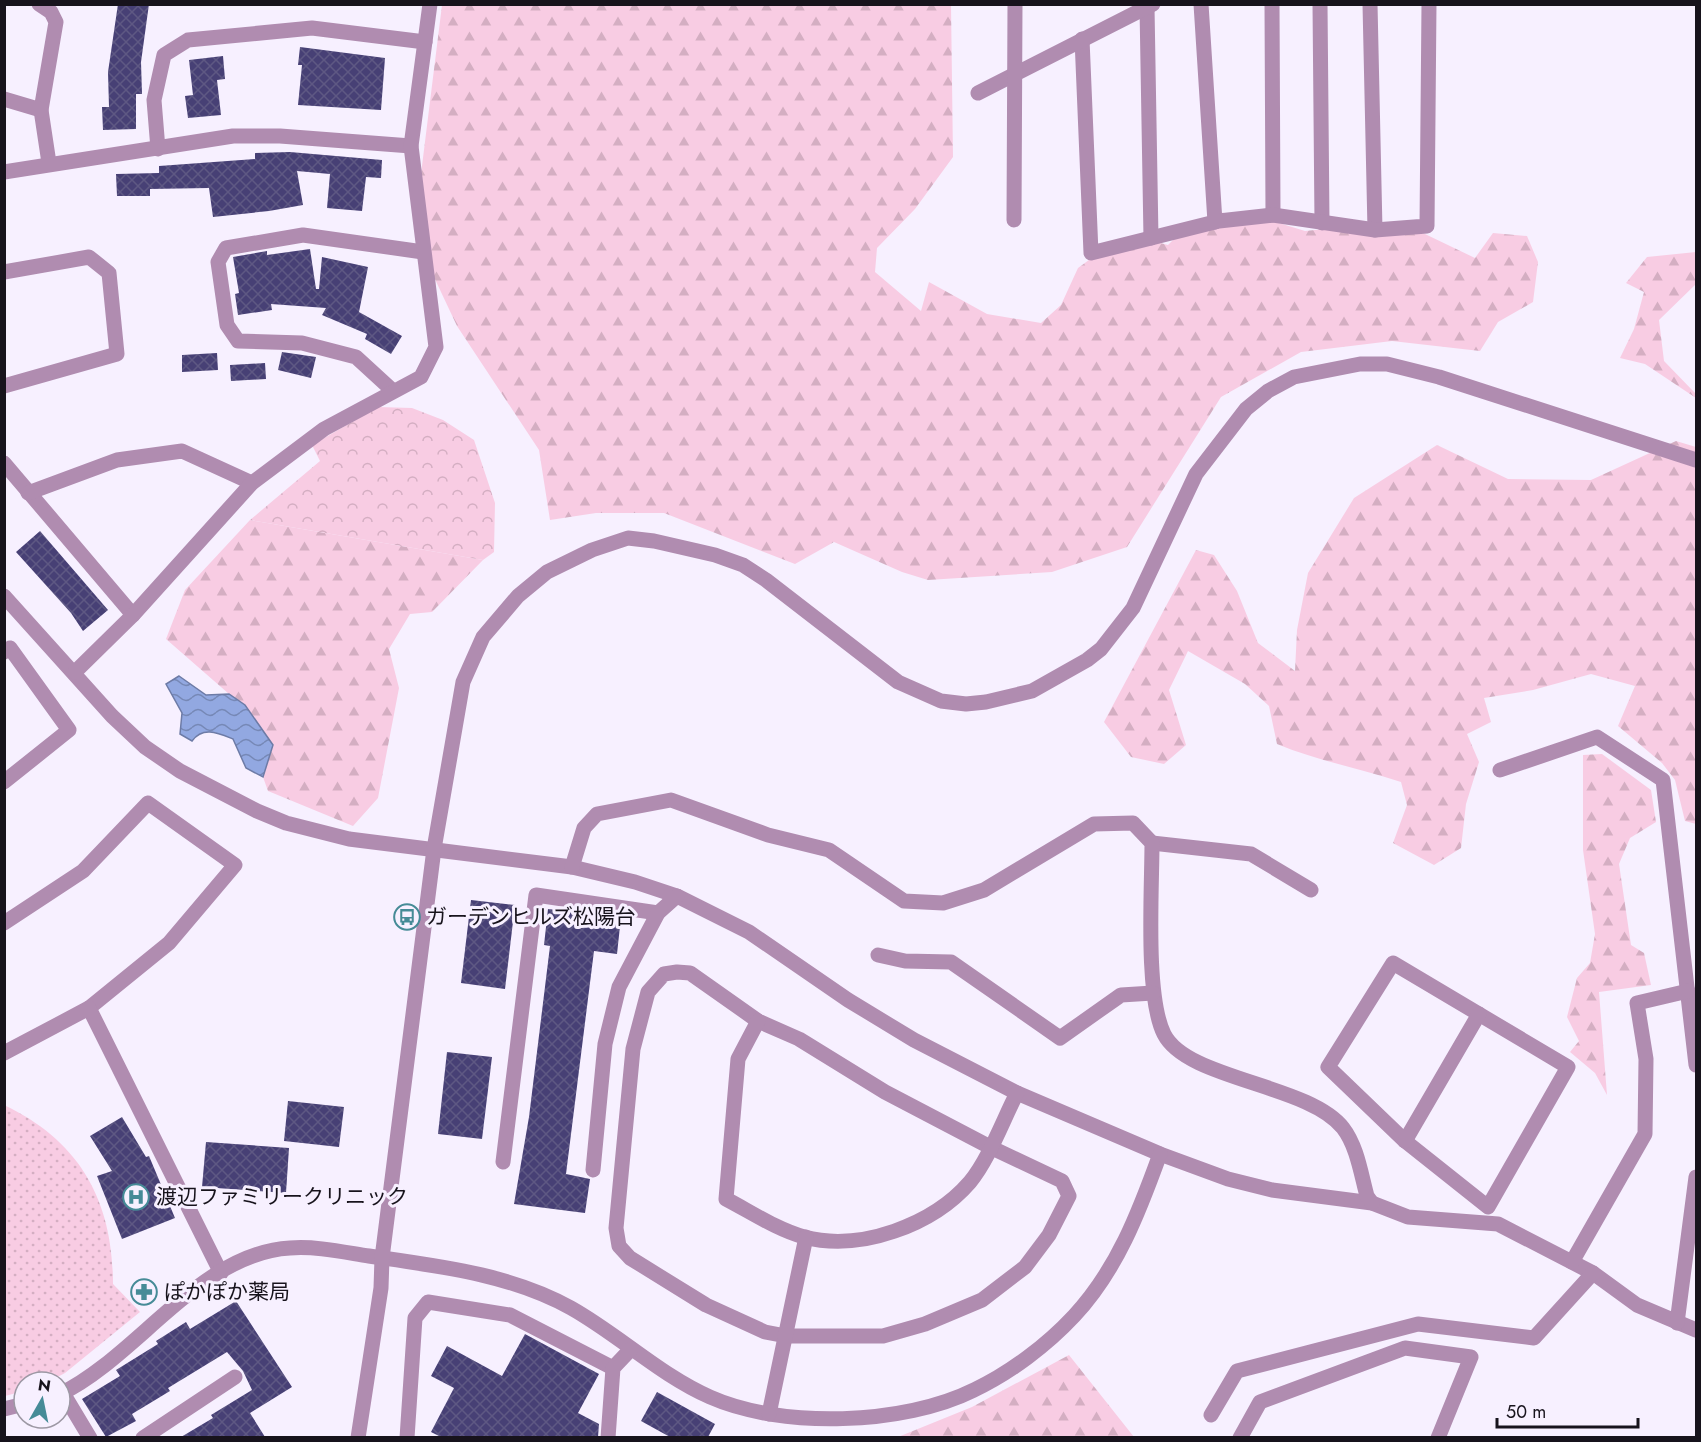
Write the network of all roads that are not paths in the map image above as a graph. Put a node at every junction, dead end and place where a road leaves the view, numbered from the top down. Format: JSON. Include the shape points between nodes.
{"nodes":[{"id":1,"x":39,"y":4,"type":"edge"},
{"id":2,"x":430,"y":4,"type":"edge"},
{"id":3,"x":1015,"y":4,"type":"edge"},
{"id":4,"x":1202,"y":4,"type":"edge"},
{"id":5,"x":1272,"y":4,"type":"edge"},
{"id":6,"x":1320,"y":4,"type":"edge"},
{"id":7,"x":1370,"y":4,"type":"edge"},
{"id":8,"x":1429,"y":4,"type":"edge"},
{"id":9,"x":1150,"y":6,"type":"edge"},
{"id":10,"x":1082,"y":39,"type":"junction"},
{"id":11,"x":425,"y":42,"type":"junction"},
{"id":12,"x":1017,"y":72,"type":"junction"},
{"id":13,"x":978,"y":93,"type":"dead end"},
{"id":14,"x":4,"y":99,"type":"edge"},
{"id":15,"x":41,"y":110,"type":"junction"},
{"id":16,"x":411,"y":146,"type":"junction"},
{"id":17,"x":158,"y":149,"type":"junction"},
{"id":18,"x":49,"y":163,"type":"junction"},
{"id":19,"x":4,"y":172,"type":"edge"},
{"id":20,"x":1273,"y":215,"type":"junction"},
{"id":21,"x":1014,"y":220,"type":"dead end"},
{"id":22,"x":1215,"y":222,"type":"junction"},
{"id":23,"x":1323,"y":223,"type":"junction"},
{"id":24,"x":1375,"y":230,"type":"junction"},
{"id":25,"x":1151,"y":238,"type":"junction"},
{"id":26,"x":423,"y":252,"type":"junction"},
{"id":27,"x":4,"y":272,"type":"edge"},
{"id":28,"x":4,"y":386,"type":"edge"},
{"id":29,"x":392,"y":390,"type":"junction"},
{"id":30,"x":1696,"y":460,"type":"edge"},
{"id":31,"x":4,"y":463,"type":"edge"},
{"id":32,"x":252,"y":483,"type":"junction"},
{"id":33,"x":28,"y":493,"type":"junction"},
{"id":34,"x":4,"y":596,"type":"edge"},
{"id":35,"x":132,"y":615,"type":"junction"},
{"id":36,"x":4,"y":652,"type":"edge"},
{"id":37,"x":75,"y":672,"type":"junction"},
{"id":38,"x":1500,"y":770,"type":"dead end"},
{"id":39,"x":4,"y":782,"type":"edge"},
{"id":40,"x":1152,"y":843,"type":"junction"},
{"id":41,"x":434,"y":849,"type":"junction"},
{"id":42,"x":573,"y":867,"type":"junction"},
{"id":43,"x":1311,"y":890,"type":"dead end"},
{"id":44,"x":677,"y":896,"type":"junction"},
{"id":45,"x":658,"y":913,"type":"junction"},
{"id":46,"x":4,"y":923,"type":"edge"},
{"id":47,"x":878,"y":955,"type":"dead end"},
{"id":48,"x":1688,"y":991,"type":"junction"},
{"id":49,"x":1153,"y":993,"type":"junction"},
{"id":50,"x":89,"y":1008,"type":"junction"},
{"id":51,"x":1479,"y":1014,"type":"junction"},
{"id":52,"x":758,"y":1021,"type":"junction"},
{"id":53,"x":4,"y":1053,"type":"edge"},
{"id":54,"x":1696,"y":1065,"type":"edge"},
{"id":55,"x":1017,"y":1093,"type":"junction"},
{"id":56,"x":1405,"y":1142,"type":"junction"},
{"id":57,"x":990,"y":1147,"type":"junction"},
{"id":58,"x":1160,"y":1154,"type":"junction"},
{"id":59,"x":503,"y":1162,"type":"dead end"},
{"id":60,"x":593,"y":1170,"type":"dead end"},
{"id":61,"x":1696,"y":1177,"type":"edge"},
{"id":62,"x":1372,"y":1203,"type":"junction"},
{"id":63,"x":1488,"y":1207,"type":"junction"},
{"id":64,"x":1498,"y":1224,"type":"junction"},
{"id":65,"x":806,"y":1238,"type":"junction"},
{"id":66,"x":382,"y":1258,"type":"junction"},
{"id":67,"x":1572,"y":1262,"type":"junction"},
{"id":68,"x":221,"y":1273,"type":"junction"},
{"id":69,"x":1593,"y":1273,"type":"junction"},
{"id":70,"x":1677,"y":1323,"type":"junction"},
{"id":71,"x":1696,"y":1330,"type":"edge"},
{"id":72,"x":786,"y":1336,"type":"junction"},
{"id":73,"x":631,"y":1349,"type":"junction"},
{"id":74,"x":613,"y":1368,"type":"junction"},
{"id":75,"x":235,"y":1377,"type":"dead end"},
{"id":76,"x":72,"y":1387,"type":"edge"},
{"id":77,"x":72,"y":1409,"type":"edge"},
{"id":78,"x":770,"y":1414,"type":"junction"},
{"id":79,"x":1211,"y":1415,"type":"dead end"},
{"id":80,"x":90,"y":1437,"type":"edge"},
{"id":81,"x":143,"y":1437,"type":"edge"},
{"id":82,"x":358,"y":1437,"type":"edge"},
{"id":83,"x":407,"y":1437,"type":"edge"},
{"id":84,"x":608,"y":1437,"type":"edge"},
{"id":85,"x":1240,"y":1437,"type":"edge"},
{"id":86,"x":1438,"y":1437,"type":"edge"}],
"edges":[{"from":1,"to":15,"type":"street","via":[[51,12],[56,22]]},
{"from":2,"to":11,"type":"street"},
{"from":3,"to":12,"type":"street"},
{"from":4,"to":22,"type":"street"},
{"from":5,"to":20,"type":"street"},
{"from":6,"to":23,"type":"street"},
{"from":7,"to":24,"type":"street"},
{"from":8,"to":24,"type":"street","via":[[1427,226]]},
{"from":9,"to":10,"type":"street"},
{"from":9,"to":25,"type":"street"},
{"from":10,"to":12,"type":"street"},
{"from":10,"to":25,"type":"street","via":[[1090,253]]},
{"from":11,"to":16,"type":"street"},
{"from":11,"to":17,"type":"street","via":[[312,28],[188,40],[164,56],[154,100]]},
{"from":12,"to":13,"type":"street"},
{"from":12,"to":21,"type":"street"},
{"from":14,"to":15,"type":"street"},
{"from":15,"to":18,"type":"street"},
{"from":16,"to":17,"type":"street","via":[[234,136]]},
{"from":16,"to":26,"type":"street"},
{"from":17,"to":18,"type":"street"},
{"from":18,"to":19,"type":"street"},
{"from":20,"to":22,"type":"street"},
{"from":20,"to":23,"type":"street"},
{"from":22,"to":25,"type":"street"},
{"from":23,"to":24,"type":"street"},
{"from":26,"to":29,"type":"street","via":[[436,347],[421,377]]},
{"from":26,"to":29,"type":"street","via":[[303,235],[226,248],[218,262],[227,325],[238,341],[302,343],[356,357]]},
{"from":27,"to":28,"type":"street","via":[[88,257],[109,273],[117,354]]},
{"from":29,"to":32,"type":"street","via":[[324,429]]},
{"from":30,"to":41,"type":"street","via":[[1439,377],[1387,364],[1360,364],[1294,377],[1246,409],[1196,474],[1133,608],[1101,649],[1032,691],[966,704],[941,701],[898,682],[743,565],[682,546],[628,538],[547,572],[518,597],[483,637],[463,682]]},
{"from":31,"to":33,"type":"street"},
{"from":32,"to":33,"type":"street","via":[[182,451],[117,459]]},
{"from":32,"to":35,"type":"street"},
{"from":33,"to":35,"type":"street"},
{"from":34,"to":37,"type":"street"},
{"from":35,"to":37,"type":"street"},
{"from":36,"to":39,"type":"street","via":[[10,648],[69,730]]},
{"from":37,"to":41,"type":"street","via":[[112,716],[146,747],[215,792],[319,833]]},
{"from":38,"to":48,"type":"street","via":[[1597,737],[1663,780]]},
{"from":40,"to":42,"type":"street","via":[[1134,823],[1094,824],[984,890],[943,903],[904,901],[829,850],[768,836],[671,800],[597,814],[584,828]]},
{"from":40,"to":43,"type":"street","via":[[1251,854]]},
{"from":40,"to":49,"type":"street"},
{"from":41,"to":42,"type":"street"},
{"from":41,"to":66,"type":"street"},
{"from":42,"to":44,"type":"street"},
{"from":44,"to":45,"type":"street"},
{"from":44,"to":55,"type":"street","via":[[749,932],[914,1040]]},
{"from":45,"to":59,"type":"street","via":[[536,895]]},
{"from":45,"to":60,"type":"street","via":[[619,987],[605,1044]]},
{"from":46,"to":50,"type":"street","via":[[83,871],[148,803],[235,865],[170,943]]},
{"from":47,"to":49,"type":"street","via":[[905,961],[951,962],[1060,1038],[1121,995]]},
{"from":48,"to":54,"type":"street"},
{"from":48,"to":67,"type":"street","via":[[1637,1003],[1646,1059],[1645,1134]]},
{"from":49,"to":62,"type":"street","via":[[1164,1034],[1182,1055],[1311,1105],[1341,1125],[1351,1139]]},
{"from":50,"to":53,"type":"street"},
{"from":50,"to":68,"type":"street"},
{"from":51,"to":56,"type":"street"},
{"from":51,"to":56,"type":"street","via":[[1392,963],[1328,1066]]},
{"from":51,"to":63,"type":"street","via":[[1568,1067]]},
{"from":52,"to":57,"type":"street","via":[[799,1039],[885,1092]]},
{"from":52,"to":65,"type":"street","via":[[738,1059],[726,1199]]},
{"from":52,"to":72,"type":"street","via":[[690,973],[664,974],[648,992],[633,1049],[616,1228],[619,1246],[630,1258],[706,1305],[765,1332]]},
{"from":55,"to":57,"type":"street"},
{"from":55,"to":58,"type":"street"},
{"from":56,"to":63,"type":"street"},
{"from":57,"to":65,"type":"street","via":[[970,1182],[927,1217],[882,1236],[844,1241]]},
{"from":57,"to":72,"type":"street","via":[[1062,1181],[1068,1196],[1049,1235],[1025,1267],[982,1300],[925,1324],[883,1336]]},
{"from":58,"to":62,"type":"street","via":[[1272,1190]]},
{"from":58,"to":78,"type":"street","via":[[1126,1241],[1101,1281],[1062,1327],[1009,1368],[974,1391],[871,1418]]},
{"from":61,"to":70,"type":"street"},
{"from":62,"to":64,"type":"street","via":[[1408,1217]]},
{"from":63,"to":64,"type":"street"},
{"from":64,"to":67,"type":"street"},
{"from":65,"to":72,"type":"street"},
{"from":66,"to":68,"type":"street","via":[[288,1248],[246,1258]]},
{"from":66,"to":73,"type":"street","via":[[531,1287],[574,1310]]},
{"from":66,"to":82,"type":"street"},
{"from":67,"to":69,"type":"street"},
{"from":68,"to":76,"type":"street"},
{"from":69,"to":70,"type":"street","via":[[1637,1305]]},
{"from":69,"to":79,"type":"street","via":[[1534,1338],[1418,1324],[1237,1371]]},
{"from":70,"to":71,"type":"street"},
{"from":72,"to":78,"type":"street"},
{"from":73,"to":74,"type":"street"},
{"from":73,"to":78,"type":"street","via":[[710,1397]]},
{"from":74,"to":83,"type":"street","via":[[510,1315],[428,1302],[415,1318]]},
{"from":74,"to":84,"type":"street"},
{"from":75,"to":81,"type":"street"},
{"from":77,"to":80,"type":"street"},
{"from":85,"to":86,"type":"street","via":[[1260,1402],[1405,1348],[1471,1357]]}]}
